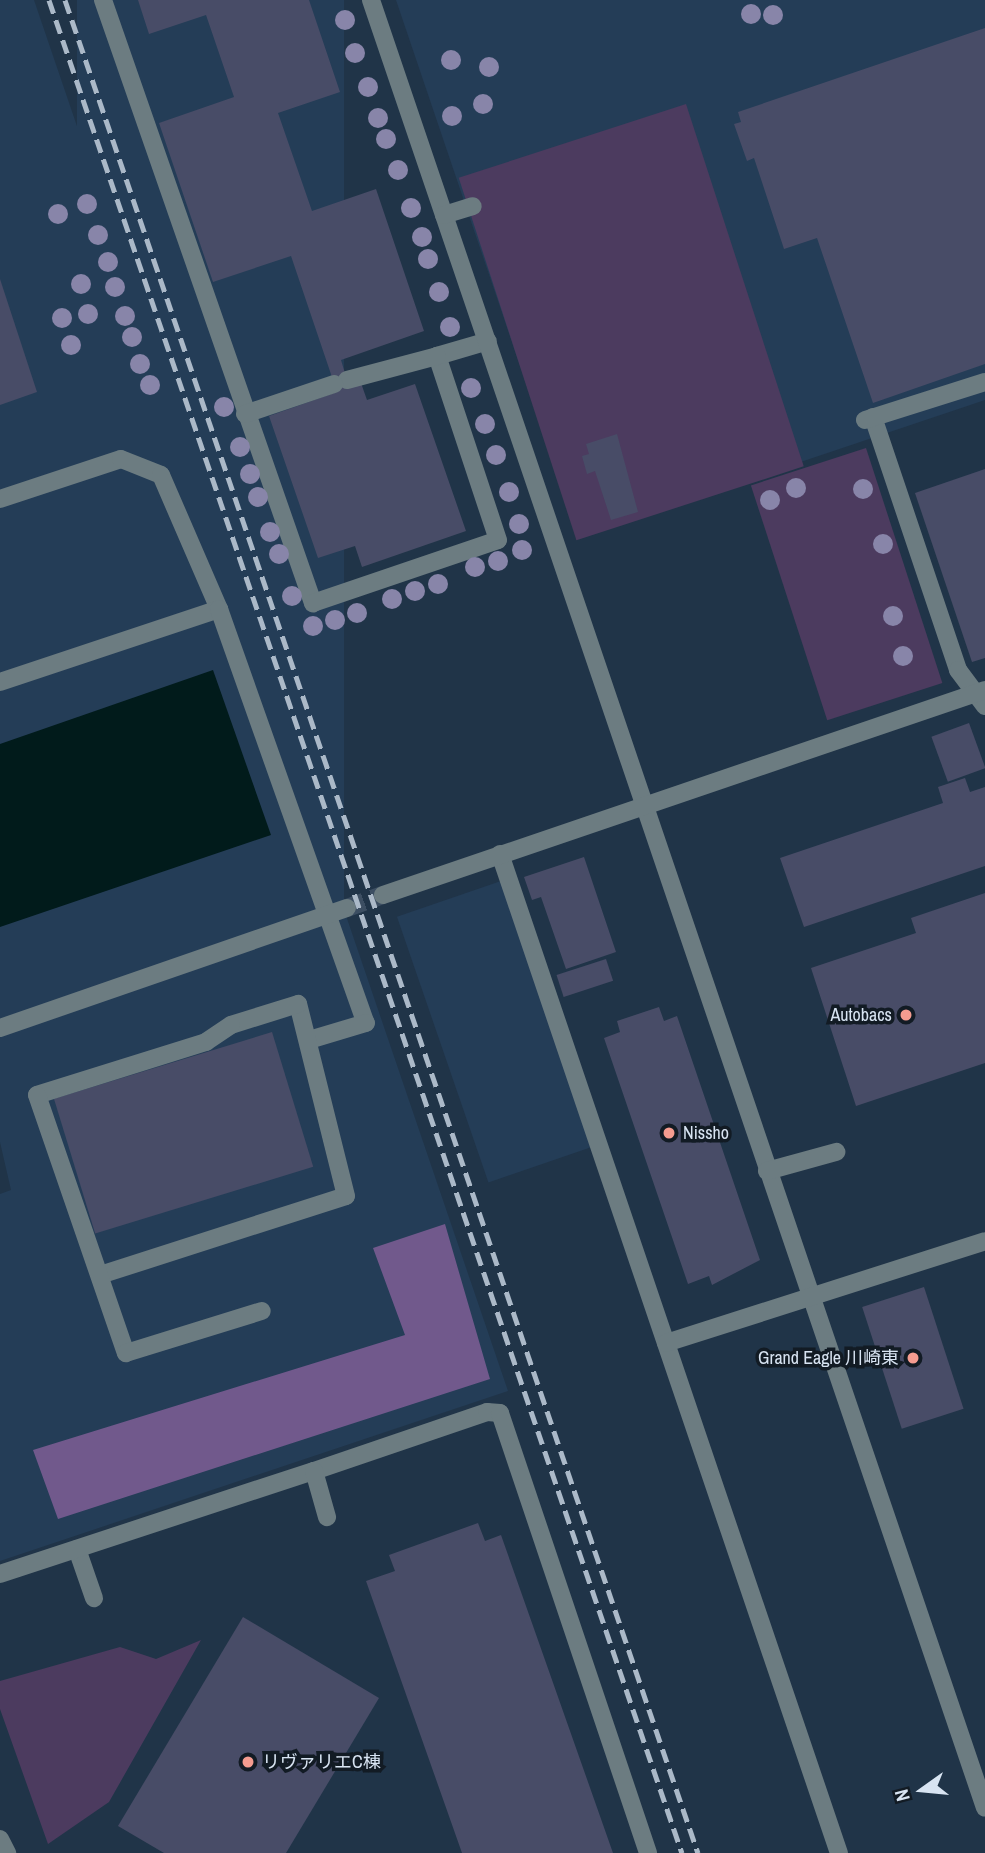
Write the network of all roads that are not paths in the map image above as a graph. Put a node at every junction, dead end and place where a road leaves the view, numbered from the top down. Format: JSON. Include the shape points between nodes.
{"nodes":[{"id":1,"x":103,"y":0,"type":"edge"},
{"id":2,"x":371,"y":0,"type":"edge"},
{"id":3,"x":473,"y":206,"type":"dead end"},
{"id":4,"x":444,"y":215,"type":"junction"},
{"id":5,"x":488,"y":341,"type":"junction"},
{"id":6,"x":437,"y":356,"type":"junction"},
{"id":7,"x":985,"y":382,"type":"edge"},
{"id":8,"x":245,"y":414,"type":"junction"},
{"id":9,"x":0,"y":499,"type":"edge"},
{"id":10,"x":219,"y":609,"type":"junction"},
{"id":11,"x":0,"y":682,"type":"edge"},
{"id":12,"x":983,"y":696,"type":"edge"},
{"id":13,"x":647,"y":804,"type":"junction"},
{"id":14,"x":500,"y":855,"type":"junction"},
{"id":15,"x":383,"y":895,"type":"tunnel mouth"},
{"id":16,"x":347,"y":908,"type":"tunnel mouth"},
{"id":17,"x":329,"y":914,"type":"junction"},
{"id":18,"x":0,"y":1028,"type":"edge"},
{"id":19,"x":309,"y":1040,"type":"junction"},
{"id":20,"x":836,"y":1152,"type":"dead end"},
{"id":21,"x":767,"y":1171,"type":"junction"},
{"id":22,"x":985,"y":1241,"type":"edge"},
{"id":23,"x":100,"y":1275,"type":"junction"},
{"id":24,"x":812,"y":1299,"type":"junction"},
{"id":25,"x":262,"y":1311,"type":"dead end"},
{"id":26,"x":666,"y":1343,"type":"junction"},
{"id":27,"x":314,"y":1471,"type":"junction"},
{"id":28,"x":327,"y":1517,"type":"dead end"},
{"id":29,"x":77,"y":1549,"type":"junction"},
{"id":30,"x":0,"y":1574,"type":"edge"},
{"id":31,"x":94,"y":1598,"type":"dead end"},
{"id":32,"x":985,"y":1808,"type":"edge"},
{"id":33,"x":0,"y":1839,"type":"edge"},
{"id":34,"x":7,"y":1853,"type":"edge"},
{"id":35,"x":648,"y":1853,"type":"edge"},
{"id":36,"x":839,"y":1853,"type":"edge"}],
"edges":[{"from":1,"to":8,"type":"street"},
{"from":2,"to":4,"type":"street"},
{"from":3,"to":4,"type":"street"},
{"from":4,"to":5,"type":"street"},
{"from":5,"to":6,"type":"street"},
{"from":5,"to":13,"type":"street"},
{"from":6,"to":8,"type":"street"},
{"from":6,"to":8,"type":"street","via":[[498,540],[313,603]]},
{"from":7,"to":12,"type":"street","via":[[869,418],[958,670]]},
{"from":9,"to":10,"type":"street","via":[[121,459],[160,475]]},
{"from":10,"to":11,"type":"street"},
{"from":10,"to":17,"type":"street"},
{"from":12,"to":13,"type":"street"},
{"from":13,"to":14,"type":"street"},
{"from":13,"to":21,"type":"street"},
{"from":14,"to":15,"type":"street"},
{"from":14,"to":26,"type":"street"},
{"from":16,"to":17,"type":"street"},
{"from":17,"to":18,"type":"street"},
{"from":17,"to":19,"type":"street","via":[[366,1023]]},
{"from":19,"to":23,"type":"street","via":[[345,1196]]},
{"from":19,"to":23,"type":"street","via":[[298,1004],[231,1025],[206,1042],[37,1095]]},
{"from":20,"to":21,"type":"street"},
{"from":21,"to":24,"type":"street"},
{"from":22,"to":24,"type":"street"},
{"from":23,"to":25,"type":"street","via":[[126,1353]]},
{"from":24,"to":26,"type":"street"},
{"from":24,"to":32,"type":"street"},
{"from":26,"to":36,"type":"street"},
{"from":27,"to":28,"type":"street"},
{"from":27,"to":29,"type":"street"},
{"from":27,"to":35,"type":"street","via":[[487,1412],[500,1413]]},
{"from":29,"to":30,"type":"street"},
{"from":29,"to":31,"type":"street"},
{"from":33,"to":34,"type":"street"}]}
